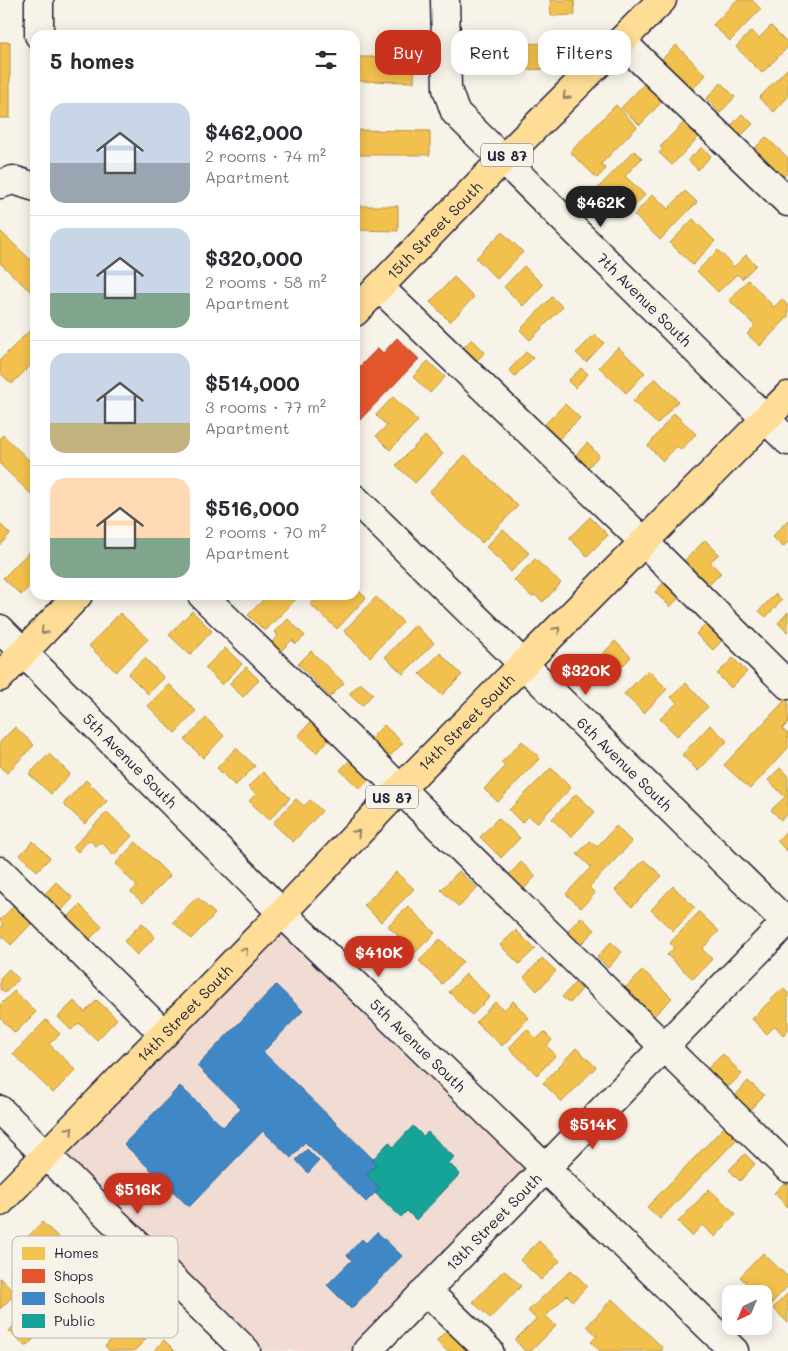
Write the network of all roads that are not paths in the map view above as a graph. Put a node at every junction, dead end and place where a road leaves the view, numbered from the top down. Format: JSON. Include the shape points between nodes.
{"nodes":[{"id":1,"x":39,"y":0,"type":"edge"},
{"id":2,"x":445,"y":0,"type":"edge"},
{"id":3,"x":662,"y":0,"type":"edge"},
{"id":4,"x":39,"y":30,"type":"edge"},
{"id":5,"x":631,"y":31,"type":"edge"},
{"id":6,"x":631,"y":51,"type":"edge"},
{"id":7,"x":587,"y":75,"type":"edge"},
{"id":8,"x":502,"y":160,"type":"junction"},
{"id":9,"x":0,"y":184,"type":"edge"},
{"id":10,"x":30,"y":185,"type":"edge"},
{"id":11,"x":788,"y":202,"type":"edge"},
{"id":12,"x":379,"y":287,"type":"junction"},
{"id":13,"x":360,"y":307,"type":"edge"},
{"id":14,"x":788,"y":396,"type":"edge"},
{"id":15,"x":765,"y":418,"type":"junction"},
{"id":16,"x":788,"y":441,"type":"edge"},
{"id":17,"x":360,"y":503,"type":"edge"},
{"id":18,"x":643,"y":541,"type":"junction"},
{"id":19,"x":73,"y":600,"type":"edge"},
{"id":20,"x":207,"y":600,"type":"edge"},
{"id":21,"x":0,"y":629,"type":"edge"},
{"id":22,"x":24,"y":652,"type":"junction"},
{"id":23,"x":524,"y":664,"type":"junction"},
{"id":24,"x":0,"y":677,"type":"edge"},
{"id":25,"x":788,"y":685,"type":"edge"},
{"id":26,"x":399,"y":790,"type":"junction"},
{"id":27,"x":0,"y":871,"type":"edge"},
{"id":28,"x":282,"y":913,"type":"junction"},
{"id":29,"x":787,"y":922,"type":"edge"},
{"id":30,"x":164,"y":1034,"type":"junction"},
{"id":31,"x":662,"y":1048,"type":"junction"},
{"id":32,"x":0,"y":1110,"type":"edge"},
{"id":33,"x":46,"y":1155,"type":"junction"},
{"id":34,"x":788,"y":1168,"type":"edge"},
{"id":35,"x":545,"y":1169,"type":"junction"},
{"id":36,"x":0,"y":1202,"type":"edge"},
{"id":37,"x":129,"y":1236,"type":"edge"},
{"id":38,"x":178,"y":1284,"type":"edge"},
{"id":39,"x":426,"y":1290,"type":"junction"},
{"id":40,"x":246,"y":1351,"type":"edge"},
{"id":41,"x":367,"y":1351,"type":"edge"},
{"id":42,"x":489,"y":1351,"type":"edge"},
{"id":43,"x":734,"y":1351,"type":"edge"}],
"edges":[{"from":1,"to":4,"type":"street"},
{"from":2,"to":8,"type":"street","name":"7th Avenue South","via":[[447,89],[455,112]]},
{"from":3,"to":5,"type":"main road","name":"15th Street South","number":"US 87"},
{"from":6,"to":11,"type":"street"},
{"from":7,"to":8,"type":"main road","name":"15th Street South","number":"US 87","one_way":true},
{"from":8,"to":12,"type":"main road","name":"15th Street South","number":"US 87"},
{"from":8,"to":15,"type":"street","name":"7th Avenue South"},
{"from":9,"to":10,"type":"street","via":[[13,180]]},
{"from":12,"to":13,"type":"main road","name":"15th Street South","number":"US 87"},
{"from":12,"to":18,"type":"street"},
{"from":14,"to":15,"type":"main road","name":"14th Street South","number":"US 87"},
{"from":15,"to":16,"type":"street","name":"7th Avenue South"},
{"from":15,"to":18,"type":"main road","name":"14th Street South","number":"US 87"},
{"from":17,"to":23,"type":"street","name":"6th Avenue South"},
{"from":23,"to":18,"type":"main road","name":"14th Street South","number":"US 87","one_way":true},
{"from":18,"to":25,"type":"street"},
{"from":19,"to":22,"type":"main road","one_way":true},
{"from":20,"to":26,"type":"street"},
{"from":21,"to":22,"type":"street","name":"5th Avenue South"},
{"from":22,"to":24,"type":"main road"},
{"from":22,"to":28,"type":"street","name":"5th Avenue South"},
{"from":23,"to":26,"type":"main road","name":"14th Street South","number":"US 87"},
{"from":23,"to":29,"type":"street","name":"6th Avenue South"},
{"from":28,"to":26,"type":"main road","name":"14th Street South","number":"US 87","one_way":true},
{"from":26,"to":31,"type":"street"},
{"from":27,"to":30,"type":"street"},
{"from":30,"to":28,"type":"main road","name":"14th Street South","number":"US 87","one_way":true},
{"from":28,"to":35,"type":"street","name":"5th Avenue South"},
{"from":29,"to":31,"type":"street","name":"13th Street South"},
{"from":33,"to":30,"type":"main road","name":"14th Street South","number":"US 87","one_way":true},
{"from":31,"to":34,"type":"street"},
{"from":31,"to":35,"type":"street","name":"13th Street South"},
{"from":32,"to":33,"type":"street"},
{"from":33,"to":36,"type":"main road","name":"14th Street South","number":"US 87"},
{"from":33,"to":37,"type":"street"},
{"from":35,"to":39,"type":"street","name":"13th Street South"},
{"from":35,"to":43,"type":"street","name":"5th Avenue South"},
{"from":38,"to":40,"type":"street"},
{"from":39,"to":41,"type":"street","name":"13th Street South"},
{"from":39,"to":42,"type":"street"}]}
